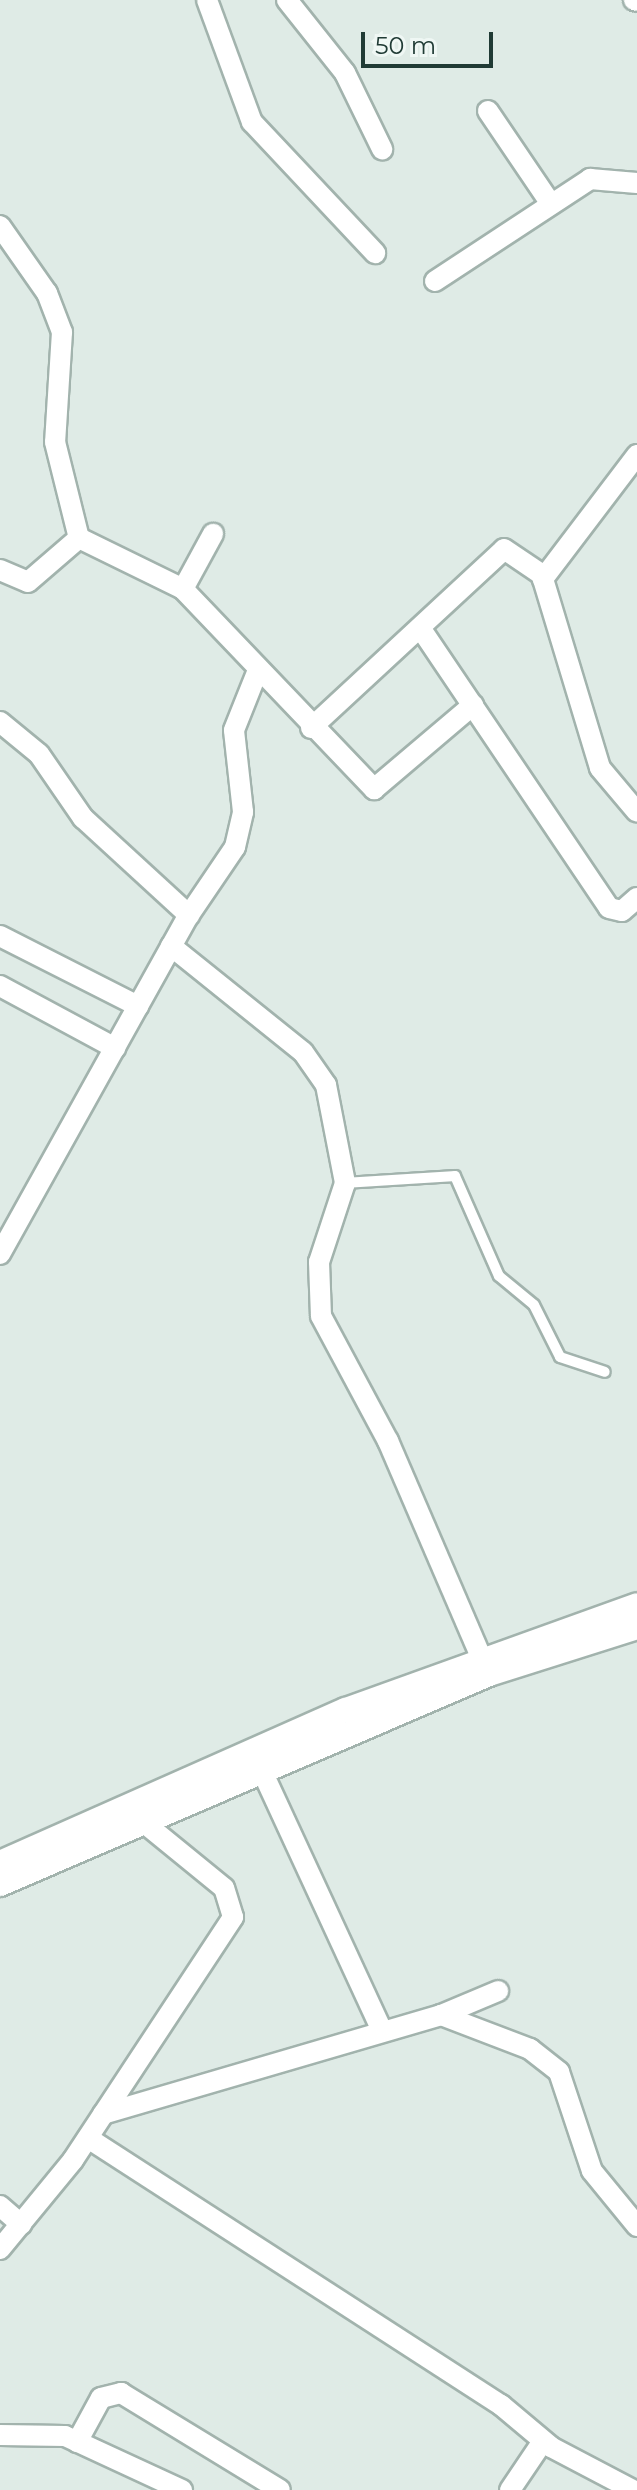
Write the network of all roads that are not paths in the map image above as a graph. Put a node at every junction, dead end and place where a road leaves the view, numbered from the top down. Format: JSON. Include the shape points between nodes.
{"nodes":[{"id":1,"x":207,"y":0,"type":"edge"},
{"id":2,"x":287,"y":0,"type":"edge"},
{"id":3,"x":488,"y":111,"type":"dead end"},
{"id":4,"x":382,"y":149,"type":"dead end"},
{"id":5,"x":635,"y":188,"type":"edge"},
{"id":6,"x":551,"y":204,"type":"junction"},
{"id":7,"x":0,"y":226,"type":"edge"},
{"id":8,"x":375,"y":253,"type":"dead end"},
{"id":9,"x":435,"y":281,"type":"dead end"},
{"id":10,"x":637,"y":455,"type":"edge"},
{"id":11,"x":213,"y":534,"type":"dead end"},
{"id":12,"x":79,"y":538,"type":"junction"},
{"id":13,"x":0,"y":570,"type":"edge"},
{"id":14,"x":544,"y":576,"type":"junction"},
{"id":15,"x":183,"y":589,"type":"junction"},
{"id":16,"x":421,"y":629,"type":"junction"},
{"id":17,"x":258,"y":670,"type":"junction"},
{"id":18,"x":473,"y":705,"type":"junction"},
{"id":19,"x":0,"y":722,"type":"edge"},
{"id":20,"x":311,"y":728,"type":"junction"},
{"id":21,"x":637,"y":812,"type":"edge"},
{"id":22,"x":637,"y":898,"type":"edge"},
{"id":23,"x":189,"y":915,"type":"junction"},
{"id":24,"x":0,"y":936,"type":"edge"},
{"id":25,"x":171,"y":946,"type":"junction"},
{"id":26,"x":0,"y":986,"type":"edge"},
{"id":27,"x":138,"y":1006,"type":"junction"},
{"id":28,"x":115,"y":1048,"type":"junction"},
{"id":29,"x":345,"y":1183,"type":"junction"},
{"id":30,"x":0,"y":1254,"type":"edge"},
{"id":31,"x":605,"y":1372,"type":"dead end"},
{"id":32,"x":637,"y":1605,"type":"edge"},
{"id":33,"x":637,"y":1627,"type":"edge"},
{"id":34,"x":481,"y":1657,"type":"junction"},
{"id":35,"x":262,"y":1771,"type":"junction"},
{"id":36,"x":143,"y":1822,"type":"junction"},
{"id":37,"x":0,"y":1863,"type":"edge"},
{"id":38,"x":0,"y":1884,"type":"edge"},
{"id":39,"x":498,"y":1991,"type":"dead end"},
{"id":40,"x":441,"y":2015,"type":"junction"},
{"id":41,"x":381,"y":2028,"type":"junction"},
{"id":42,"x":103,"y":2114,"type":"junction"},
{"id":43,"x":88,"y":2138,"type":"junction"},
{"id":44,"x":0,"y":2206,"type":"edge"},
{"id":45,"x":21,"y":2224,"type":"junction"},
{"id":46,"x":637,"y":2226,"type":"edge"},
{"id":47,"x":0,"y":2249,"type":"edge"},
{"id":48,"x":0,"y":2435,"type":"edge"},
{"id":49,"x":543,"y":2441,"type":"junction"},
{"id":50,"x":77,"y":2442,"type":"junction"},
{"id":51,"x":182,"y":2490,"type":"edge"},
{"id":52,"x":280,"y":2490,"type":"edge"},
{"id":53,"x":510,"y":2490,"type":"edge"},
{"id":54,"x":633,"y":2490,"type":"edge"}],
"edges":[{"from":1,"to":8,"type":"street","via":[[252,122]]},
{"from":2,"to":4,"type":"street","via":[[345,73]]},
{"from":3,"to":6,"type":"street"},
{"from":5,"to":6,"type":"street","via":[[600,176]]},
{"from":6,"to":9,"type":"street"},
{"from":7,"to":12,"type":"street","via":[[47,293],[62,332],[55,442]]},
{"from":10,"to":14,"type":"street"},
{"from":11,"to":15,"type":"street"},
{"from":12,"to":13,"type":"street","via":[[28,582]]},
{"from":12,"to":15,"type":"street"},
{"from":14,"to":16,"type":"street","via":[[504,549]]},
{"from":14,"to":21,"type":"street","via":[[600,768]]},
{"from":15,"to":17,"type":"street"},
{"from":16,"to":18,"type":"street"},
{"from":16,"to":20,"type":"street"},
{"from":17,"to":20,"type":"street"},
{"from":17,"to":23,"type":"street","via":[[234,730],[240,832]]},
{"from":18,"to":20,"type":"street","via":[[374,789]]},
{"from":18,"to":22,"type":"street","via":[[609,908],[622,911]]},
{"from":19,"to":23,"type":"street","via":[[39,754],[83,818]]},
{"from":23,"to":25,"type":"street"},
{"from":24,"to":27,"type":"street"},
{"from":25,"to":27,"type":"street"},
{"from":25,"to":29,"type":"street","via":[[317,1068]]},
{"from":26,"to":28,"type":"street"},
{"from":27,"to":28,"type":"street"},
{"from":28,"to":30,"type":"street"},
{"from":29,"to":31,"type":"lane","via":[[455,1176],[499,1276],[534,1305],[560,1357]]},
{"from":29,"to":34,"type":"street","via":[[319,1262],[321,1316],[388,1441]]},
{"from":32,"to":34,"type":"street"},
{"from":33,"to":35,"type":"street","via":[[489,1674]]},
{"from":34,"to":37,"type":"street"},
{"from":35,"to":36,"type":"street"},
{"from":35,"to":41,"type":"street"},
{"from":36,"to":38,"type":"street"},
{"from":36,"to":42,"type":"street","via":[[224,1888],[233,1917]]},
{"from":39,"to":40,"type":"street"},
{"from":40,"to":41,"type":"street"},
{"from":40,"to":46,"type":"street","via":[[530,2049],[559,2072],[592,2171]]},
{"from":41,"to":42,"type":"street"},
{"from":42,"to":43,"type":"street"},
{"from":43,"to":45,"type":"street"},
{"from":43,"to":49,"type":"street","via":[[501,2405]]},
{"from":44,"to":45,"type":"street"},
{"from":45,"to":47,"type":"street"},
{"from":48,"to":50,"type":"street","via":[[44,2432]]},
{"from":49,"to":53,"type":"street"},
{"from":49,"to":54,"type":"street"},
{"from":50,"to":51,"type":"street"},
{"from":50,"to":52,"type":"street","via":[[101,2398],[121,2393]]}]}
